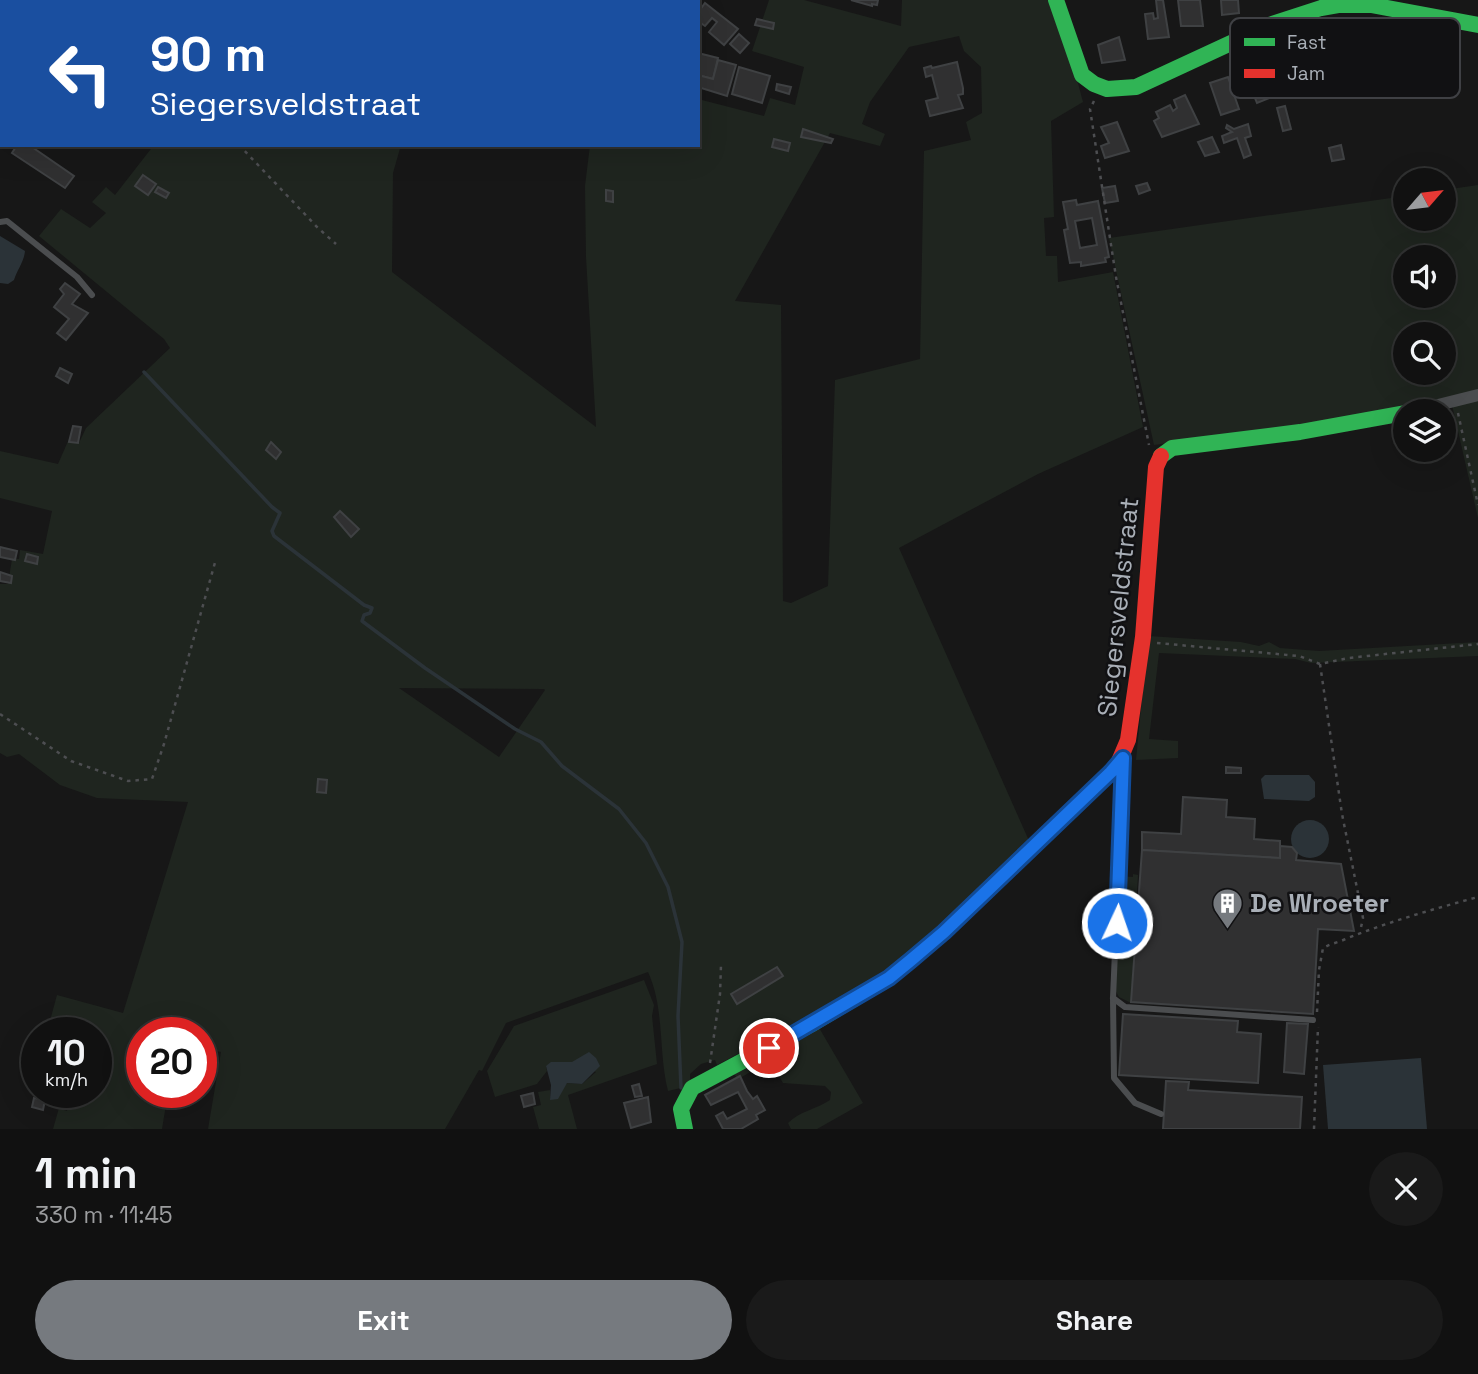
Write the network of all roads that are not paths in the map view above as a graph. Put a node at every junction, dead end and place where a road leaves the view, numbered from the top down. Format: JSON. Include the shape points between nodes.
{"nodes":[{"id":1,"x":1056,"y":0,"type":"edge"},
{"id":2,"x":1285,"y":18,"type":"edge"},
{"id":3,"x":1443,"y":18,"type":"edge"},
{"id":4,"x":1460,"y":21,"type":"edge"},
{"id":5,"x":1478,"y":25,"type":"edge"},
{"id":6,"x":1230,"y":43,"type":"edge"},
{"id":7,"x":0,"y":222,"type":"edge"},
{"id":8,"x":92,"y":295,"type":"dead end"},
{"id":9,"x":1478,"y":395,"type":"edge"},
{"id":10,"x":1456,"y":401,"type":"edge"},
{"id":11,"x":1393,"y":415,"type":"edge"},
{"id":12,"x":1123,"y":758,"type":"junction"},
{"id":13,"x":1113,"y":998,"type":"junction"},
{"id":14,"x":1313,"y":1020,"type":"dead end"},
{"id":15,"x":1161,"y":1114,"type":"dead end"},
{"id":16,"x":685,"y":1129,"type":"edge"}],
"edges":[{"from":1,"to":6,"type":"street","via":[[1082,75],[1100,88],[1121,91],[1136,87]]},
{"from":2,"to":3,"type":"street","via":[[1358,4]]},
{"from":4,"to":5,"type":"street"},
{"from":7,"to":8,"type":"lane","via":[[7,221]]},
{"from":9,"to":10,"type":"street"},
{"from":11,"to":12,"type":"street","name":"Siegersveldstraat","via":[[1172,448],[1159,457],[1144,642]]},
{"from":12,"to":13,"type":"lane"},
{"from":12,"to":16,"type":"street","name":"Siegersveldstraat","via":[[900,969],[810,1025],[692,1088],[681,1110]]},
{"from":13,"to":14,"type":"lane","via":[[1125,1007]]},
{"from":13,"to":15,"type":"lane","via":[[1114,1077],[1135,1103]]}]}
